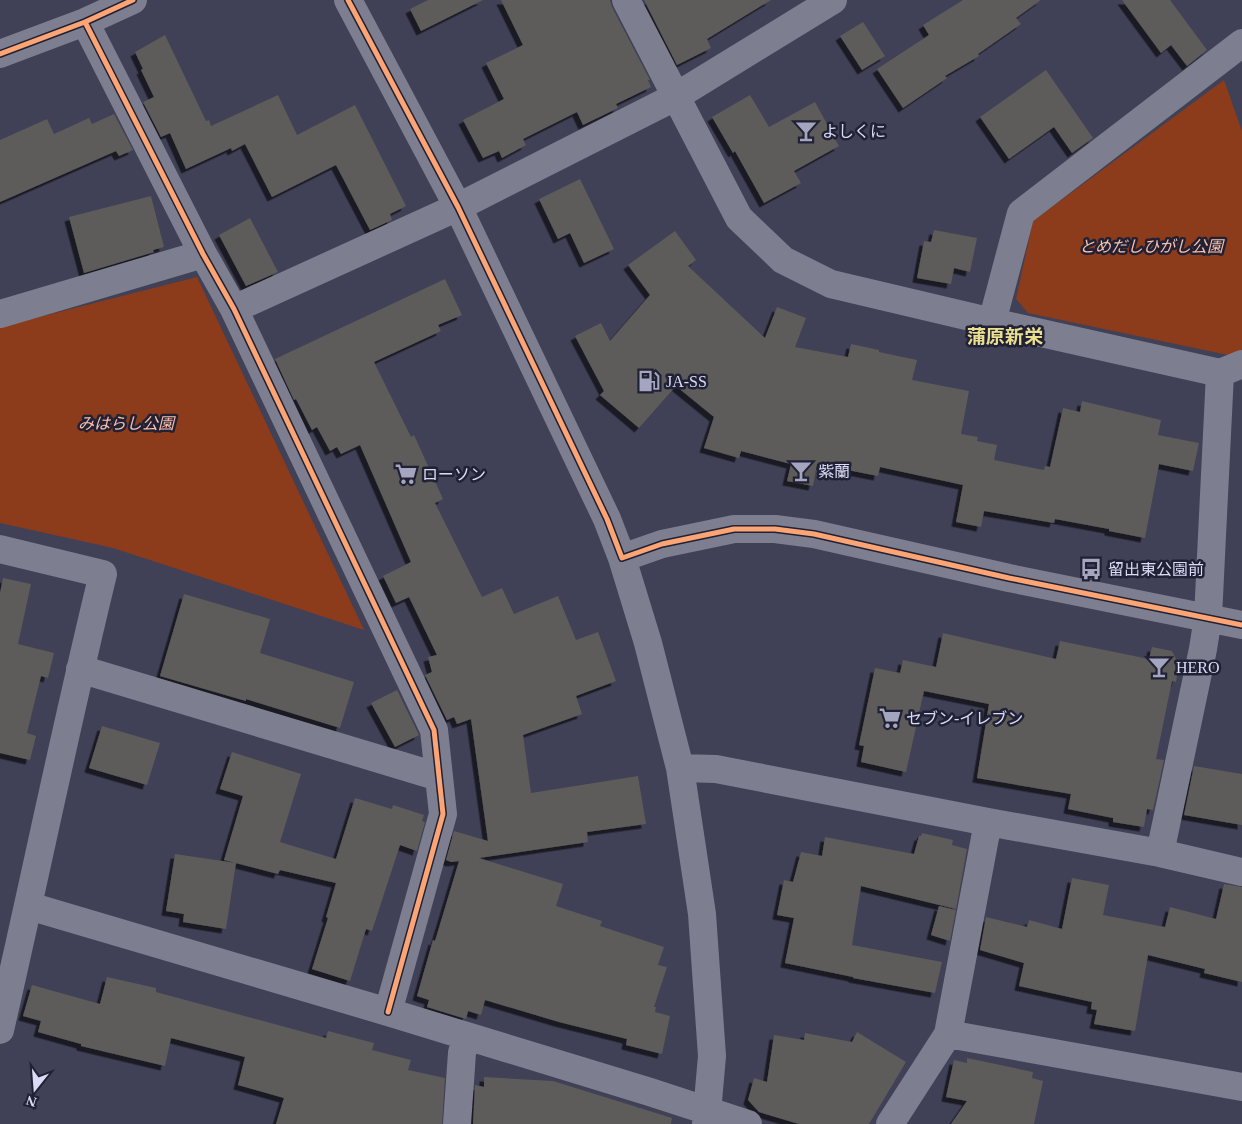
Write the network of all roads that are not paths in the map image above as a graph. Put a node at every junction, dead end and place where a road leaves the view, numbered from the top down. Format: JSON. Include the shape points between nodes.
{"nodes":[{"id":1,"x":133,"y":0,"type":"edge"},
{"id":2,"x":348,"y":0,"type":"edge"},
{"id":3,"x":626,"y":0,"type":"edge"},
{"id":4,"x":833,"y":0,"type":"edge"},
{"id":5,"x":85,"y":22,"type":"junction"},
{"id":6,"x":1242,"y":43,"type":"edge"},
{"id":7,"x":0,"y":54,"type":"edge"},
{"id":8,"x":675,"y":97,"type":"junction"},
{"id":9,"x":458,"y":207,"type":"junction"},
{"id":10,"x":203,"y":254,"type":"junction"},
{"id":11,"x":234,"y":308,"type":"junction"},
{"id":12,"x":0,"y":314,"type":"edge"},
{"id":13,"x":992,"y":322,"type":"junction"},
{"id":14,"x":1231,"y":368,"type":"edge"},
{"id":15,"x":0,"y":549,"type":"edge"},
{"id":16,"x":622,"y":558,"type":"junction"},
{"id":17,"x":1208,"y":617,"type":"junction"},
{"id":18,"x":1242,"y":625,"type":"edge"},
{"id":19,"x":80,"y":669,"type":"junction"},
{"id":20,"x":680,"y":768,"type":"junction"},
{"id":21,"x":439,"y":777,"type":"junction"},
{"id":22,"x":988,"y":822,"type":"junction"},
{"id":23,"x":1160,"y":853,"type":"junction"},
{"id":24,"x":1242,"y":872,"type":"edge"},
{"id":25,"x":29,"y":906,"type":"junction"},
{"id":26,"x":388,"y":1012,"type":"junction"},
{"id":27,"x":0,"y":1030,"type":"edge"},
{"id":28,"x":948,"y":1034,"type":"junction"},
{"id":29,"x":466,"y":1036,"type":"junction"},
{"id":30,"x":1242,"y":1087,"type":"edge"},
{"id":31,"x":706,"y":1118,"type":"edge"},
{"id":32,"x":457,"y":1124,"type":"edge"},
{"id":33,"x":748,"y":1124,"type":"edge"},
{"id":34,"x":890,"y":1124,"type":"edge"}],
"edges":[{"from":1,"to":5,"type":"street"},
{"from":2,"to":9,"type":"street"},
{"from":3,"to":8,"type":"street"},
{"from":4,"to":8,"type":"street"},
{"from":5,"to":7,"type":"street"},
{"from":5,"to":10,"type":"street"},
{"from":6,"to":13,"type":"street","via":[[1021,213]]},
{"from":8,"to":9,"type":"street"},
{"from":8,"to":13,"type":"street","via":[[740,218],[783,260],[831,284]]},
{"from":9,"to":11,"type":"street"},
{"from":9,"to":16,"type":"street"},
{"from":10,"to":11,"type":"street"},
{"from":10,"to":12,"type":"street"},
{"from":11,"to":21,"type":"street","via":[[434,730]]},
{"from":13,"to":14,"type":"street"},
{"from":14,"to":17,"type":"street"},
{"from":15,"to":19,"type":"street","via":[[103,574]]},
{"from":16,"to":17,"type":"street","via":[[662,544],[734,529],[775,530],[814,534],[1009,578]]},
{"from":16,"to":20,"type":"street"},
{"from":17,"to":18,"type":"street"},
{"from":17,"to":23,"type":"street"},
{"from":19,"to":21,"type":"street"},
{"from":19,"to":25,"type":"street"},
{"from":20,"to":22,"type":"street","via":[[716,769]]},
{"from":20,"to":31,"type":"street","via":[[702,914],[712,1056]]},
{"from":21,"to":26,"type":"street","via":[[443,814]]},
{"from":22,"to":23,"type":"street"},
{"from":22,"to":28,"type":"street"},
{"from":23,"to":24,"type":"street"},
{"from":25,"to":26,"type":"street"},
{"from":25,"to":27,"type":"street"},
{"from":26,"to":29,"type":"street"},
{"from":28,"to":30,"type":"street"},
{"from":28,"to":34,"type":"street"},
{"from":29,"to":31,"type":"street","via":[[650,1092]]},
{"from":29,"to":32,"type":"street"},
{"from":31,"to":33,"type":"street"}]}
